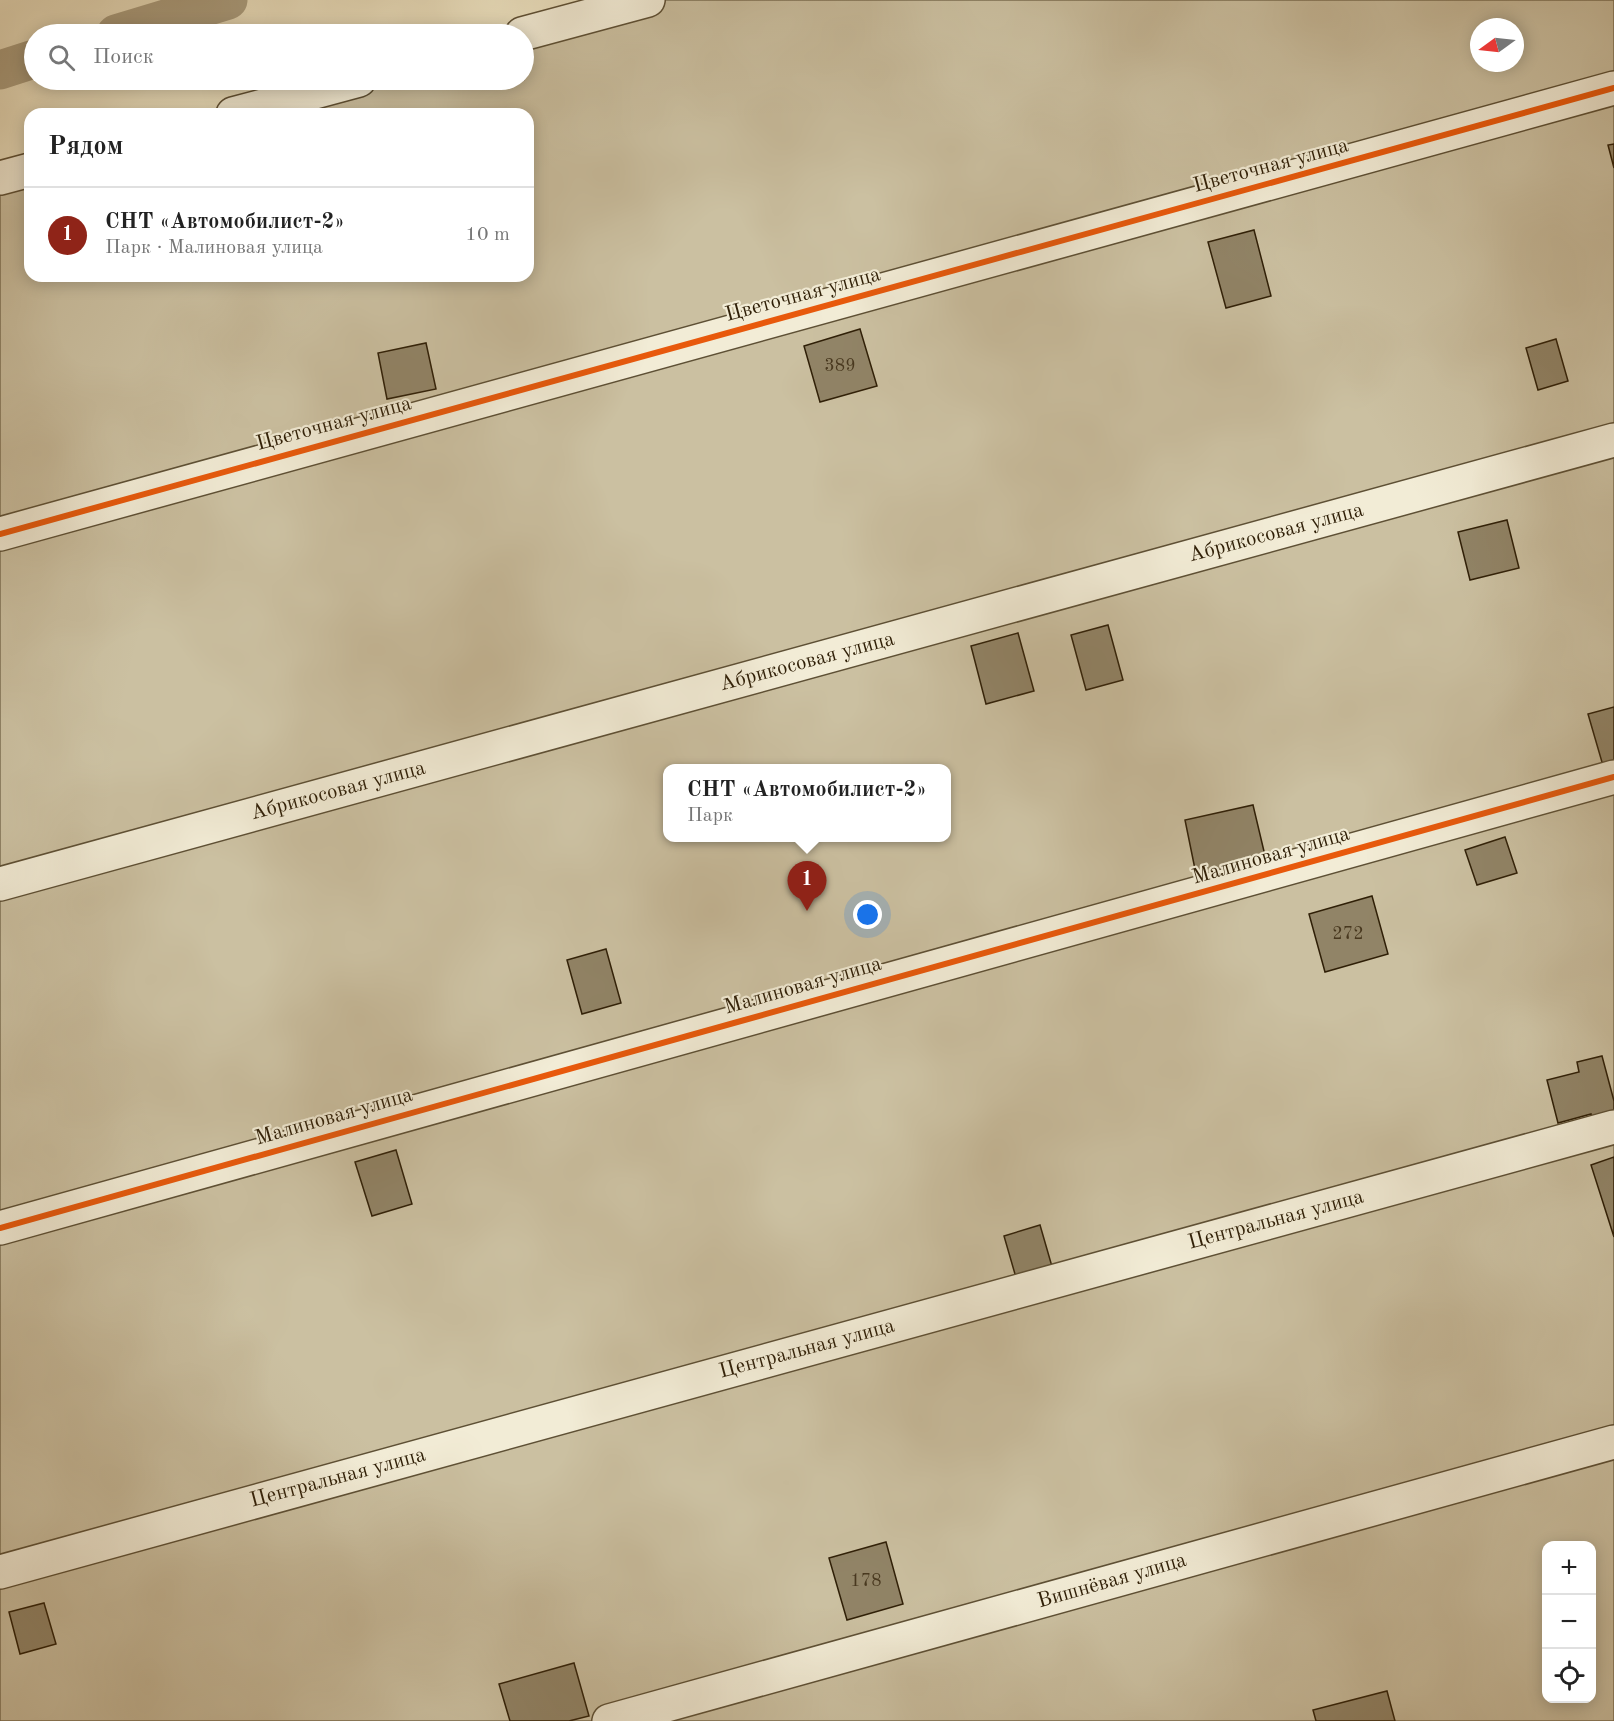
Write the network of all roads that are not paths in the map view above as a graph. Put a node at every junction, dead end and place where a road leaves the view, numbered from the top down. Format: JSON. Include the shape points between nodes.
{"nodes":[{"id":1,"x":648,"y":0,"type":"edge"},
{"id":2,"x":534,"y":31,"type":"edge"},
{"id":3,"x":1614,"y":88,"type":"edge"},
{"id":4,"x":322,"y":90,"type":"edge"},
{"id":5,"x":255,"y":108,"type":"edge"},
{"id":6,"x":24,"y":172,"type":"edge"},
{"id":7,"x":0,"y":178,"type":"edge"},
{"id":8,"x":1614,"y":440,"type":"edge"},
{"id":9,"x":0,"y":534,"type":"edge"},
{"id":10,"x":1614,"y":777,"type":"edge"},
{"id":11,"x":0,"y":884,"type":"edge"},
{"id":12,"x":1614,"y":1127,"type":"edge"},
{"id":13,"x":0,"y":1228,"type":"edge"},
{"id":14,"x":1614,"y":1442,"type":"edge"},
{"id":15,"x":0,"y":1572,"type":"edge"},
{"id":16,"x":609,"y":1721,"type":"edge"}],
"edges":[{"from":1,"to":2,"type":"street"},
{"from":3,"to":9,"type":"street","name":"Цветочная улица"},
{"from":4,"to":5,"type":"street"},
{"from":6,"to":7,"type":"street"},
{"from":8,"to":11,"type":"street","name":"Абрикосовая улица"},
{"from":10,"to":13,"type":"street","name":"Малиновая улица"},
{"from":12,"to":15,"type":"street","name":"Центральная улица"},
{"from":14,"to":16,"type":"street","name":"Вишнёвая улица"}]}
